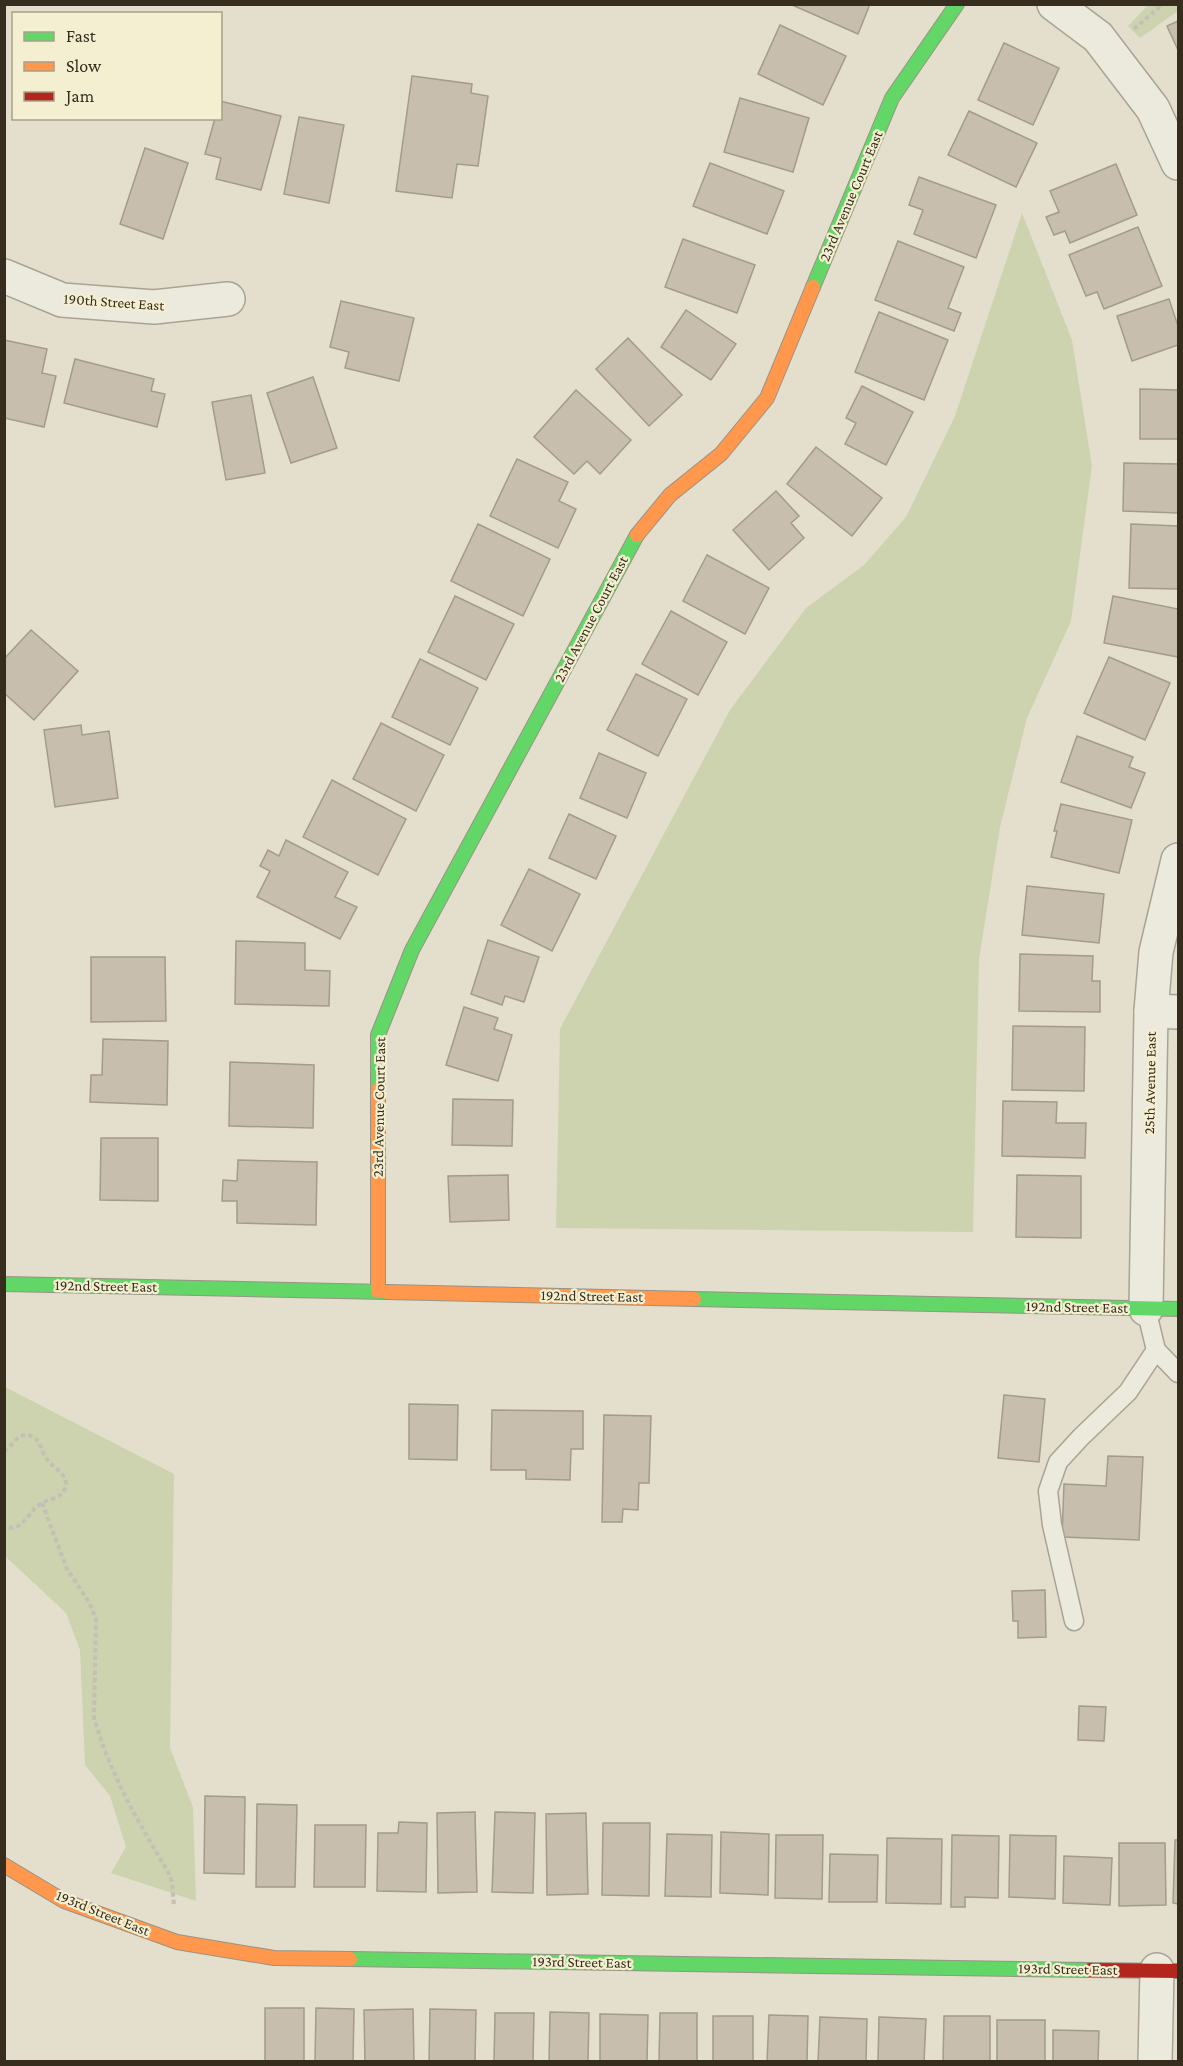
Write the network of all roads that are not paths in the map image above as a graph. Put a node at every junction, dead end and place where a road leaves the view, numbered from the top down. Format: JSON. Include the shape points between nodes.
{"nodes":[{"id":1,"x":957,"y":4,"type":"edge"},
{"id":2,"x":1054,"y":4,"type":"edge"},
{"id":3,"x":1179,"y":163,"type":"edge"},
{"id":4,"x":4,"y":276,"type":"edge"},
{"id":5,"x":228,"y":299,"type":"dead end"},
{"id":6,"x":1179,"y":860,"type":"edge"},
{"id":7,"x":1165,"y":1011,"type":"edge"},
{"id":8,"x":4,"y":1284,"type":"edge"},
{"id":9,"x":378,"y":1292,"type":"junction"},
{"id":10,"x":1146,"y":1309,"type":"junction"},
{"id":11,"x":1179,"y":1309,"type":"edge"},
{"id":12,"x":1156,"y":1350,"type":"junction"},
{"id":13,"x":1179,"y":1373,"type":"edge"},
{"id":14,"x":1074,"y":1622,"type":"dead end"},
{"id":15,"x":4,"y":1865,"type":"edge"},
{"id":16,"x":1168,"y":1971,"type":"edge"},
{"id":17,"x":1155,"y":2061,"type":"edge"}],
"edges":[{"from":1,"to":9,"type":"street","name":"23rd Avenue Court East","via":[[892,98],[767,398],[721,454],[670,495],[637,534],[412,950],[378,1035]]},
{"from":2,"to":3,"type":"street","via":[[1098,37],[1153,109]]},
{"from":4,"to":5,"type":"street","name":"190th Street East","via":[[63,300],[154,307]]},
{"from":6,"to":7,"type":"street","name":"25th Avenue East","via":[[1156,952]]},
{"from":7,"to":10,"type":"street","name":"25th Avenue East"},
{"from":8,"to":9,"type":"street","name":"192nd Street East"},
{"from":9,"to":10,"type":"street","name":"192nd Street East"},
{"from":10,"to":11,"type":"street","name":"192nd Street East"},
{"from":10,"to":12,"type":"lane"},
{"from":12,"to":13,"type":"lane"},
{"from":12,"to":14,"type":"lane","via":[[1128,1392],[1058,1462],[1048,1491]]},
{"from":15,"to":16,"type":"street","name":"193rd Street East","via":[[64,1901],[177,1942],[274,1958]]},
{"from":16,"to":17,"type":"street"}]}
